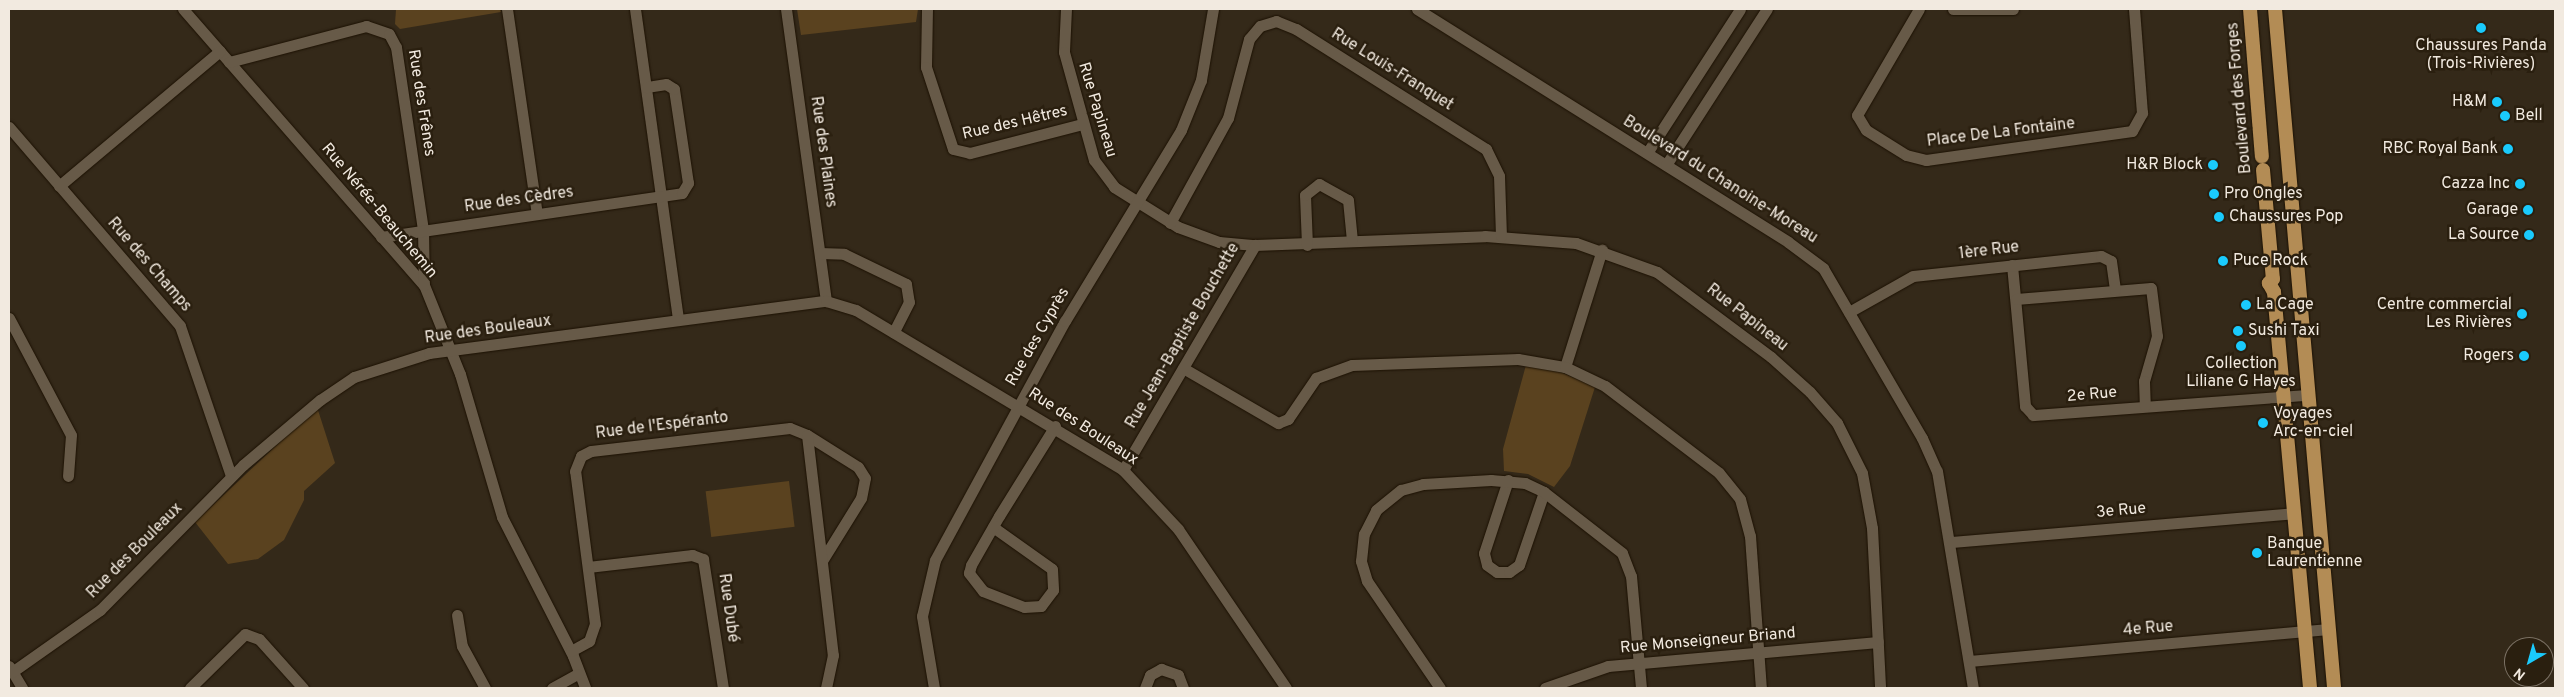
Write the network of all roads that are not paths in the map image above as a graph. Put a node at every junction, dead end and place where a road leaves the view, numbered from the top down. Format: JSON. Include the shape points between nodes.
{"nodes":[{"id":1,"x":183,"y":9,"type":"edge"},
{"id":2,"x":507,"y":9,"type":"edge"},
{"id":3,"x":635,"y":9,"type":"edge"},
{"id":4,"x":786,"y":9,"type":"edge"},
{"id":5,"x":927,"y":9,"type":"edge"},
{"id":6,"x":1066,"y":9,"type":"edge"},
{"id":7,"x":1213,"y":9,"type":"edge"},
{"id":8,"x":1418,"y":9,"type":"edge"},
{"id":9,"x":1740,"y":9,"type":"edge"},
{"id":10,"x":1766,"y":9,"type":"edge"},
{"id":11,"x":1919,"y":9,"type":"edge"},
{"id":12,"x":1953,"y":9,"type":"edge"},
{"id":13,"x":2013,"y":9,"type":"edge"},
{"id":14,"x":2134,"y":9,"type":"edge"},
{"id":15,"x":2250,"y":9,"type":"edge"},
{"id":16,"x":2275,"y":9,"type":"edge"},
{"id":17,"x":1717,"y":45,"type":"junction"},
{"id":18,"x":220,"y":51,"type":"junction"},
{"id":19,"x":1736,"y":57,"type":"junction"},
{"id":20,"x":229,"y":62,"type":"junction"},
{"id":21,"x":646,"y":87,"type":"junction"},
{"id":22,"x":1082,"y":124,"type":"junction"},
{"id":23,"x":9,"y":127,"type":"edge"},
{"id":24,"x":1647,"y":153,"type":"junction"},
{"id":25,"x":1666,"y":165,"type":"junction"},
{"id":26,"x":59,"y":186,"type":"junction"},
{"id":27,"x":662,"y":196,"type":"junction"},
{"id":28,"x":1136,"y":203,"type":"junction"},
{"id":29,"x":537,"y":214,"type":"junction"},
{"id":30,"x":1170,"y":223,"type":"junction"},
{"id":31,"x":423,"y":230,"type":"junction"},
{"id":32,"x":1501,"y":236,"type":"junction"},
{"id":33,"x":381,"y":237,"type":"junction"},
{"id":34,"x":1352,"y":242,"type":"junction"},
{"id":35,"x":1255,"y":245,"type":"junction"},
{"id":36,"x":1307,"y":245,"type":"junction"},
{"id":37,"x":1602,"y":250,"type":"junction"},
{"id":38,"x":820,"y":253,"type":"junction"},
{"id":39,"x":2012,"y":264,"type":"junction"},
{"id":40,"x":424,"y":285,"type":"junction"},
{"id":41,"x":2114,"y":290,"type":"junction"},
{"id":42,"x":2016,"y":300,"type":"junction"},
{"id":43,"x":826,"y":301,"type":"junction"},
{"id":44,"x":1849,"y":312,"type":"junction"},
{"id":45,"x":9,"y":318,"type":"edge"},
{"id":46,"x":678,"y":319,"type":"junction"},
{"id":47,"x":894,"y":332,"type":"junction"},
{"id":48,"x":450,"y":351,"type":"junction"},
{"id":49,"x":1565,"y":367,"type":"junction"},
{"id":50,"x":1183,"y":368,"type":"junction"},
{"id":51,"x":2308,"y":395,"type":"junction"},
{"id":52,"x":2284,"y":396,"type":"junction"},
{"id":53,"x":1019,"y":404,"type":"junction"},
{"id":54,"x":2145,"y":406,"type":"junction"},
{"id":55,"x":1055,"y":426,"type":"junction"},
{"id":56,"x":807,"y":435,"type":"junction"},
{"id":57,"x":1123,"y":470,"type":"junction"},
{"id":58,"x":68,"y":476,"type":"dead end"},
{"id":59,"x":231,"y":476,"type":"junction"},
{"id":60,"x":1508,"y":480,"type":"junction"},
{"id":61,"x":1544,"y":492,"type":"junction"},
{"id":62,"x":2294,"y":513,"type":"junction"},
{"id":63,"x":993,"y":527,"type":"junction"},
{"id":64,"x":1951,"y":542,"type":"junction"},
{"id":65,"x":822,"y":561,"type":"junction"},
{"id":66,"x":588,"y":567,"type":"junction"},
{"id":67,"x":457,"y":614,"type":"dead end"},
{"id":68,"x":2329,"y":629,"type":"junction"},
{"id":69,"x":2305,"y":631,"type":"junction"},
{"id":70,"x":1878,"y":642,"type":"junction"},
{"id":71,"x":571,"y":651,"type":"junction"},
{"id":72,"x":1759,"y":653,"type":"junction"},
{"id":73,"x":1970,"y":661,"type":"junction"},
{"id":74,"x":1639,"y":663,"type":"junction"},
{"id":75,"x":10,"y":669,"type":"edge"},
{"id":76,"x":577,"y":674,"type":"junction"},
{"id":77,"x":22,"y":688,"type":"edge"},
{"id":78,"x":190,"y":688,"type":"edge"},
{"id":79,"x":303,"y":688,"type":"edge"},
{"id":80,"x":485,"y":688,"type":"edge"},
{"id":81,"x":552,"y":688,"type":"edge"},
{"id":82,"x":585,"y":688,"type":"edge"},
{"id":83,"x":723,"y":688,"type":"edge"},
{"id":84,"x":826,"y":688,"type":"edge"},
{"id":85,"x":934,"y":688,"type":"edge"},
{"id":86,"x":1146,"y":688,"type":"edge"},
{"id":87,"x":1183,"y":688,"type":"edge"},
{"id":88,"x":1286,"y":688,"type":"edge"},
{"id":89,"x":1440,"y":688,"type":"edge"},
{"id":90,"x":1545,"y":688,"type":"edge"},
{"id":91,"x":1641,"y":688,"type":"edge"},
{"id":92,"x":1762,"y":688,"type":"edge"},
{"id":93,"x":1880,"y":688,"type":"edge"},
{"id":94,"x":1973,"y":688,"type":"edge"},
{"id":95,"x":2310,"y":688,"type":"edge"},
{"id":96,"x":2334,"y":688,"type":"edge"}],
"edges":[{"from":1,"to":18,"type":"street","name":"Rue Nérée-Beauchemin"},
{"from":2,"to":29,"type":"street"},
{"from":3,"to":21,"type":"street"},
{"from":4,"to":38,"type":"street","name":"Rue des Plaines"},
{"from":5,"to":22,"type":"street","name":"Rue des Hêtres","via":[[926,67],[953,149],[970,154]]},
{"from":6,"to":22,"type":"street","name":"Rue Papineau","via":[[1064,52]]},
{"from":7,"to":28,"type":"street","name":"Rue des Cyprès","via":[[1192,105]]},
{"from":8,"to":24,"type":"street","name":"Boulevard du Chanoine-Moreau"},
{"from":9,"to":17,"type":"street"},
{"from":10,"to":19,"type":"street"},
{"from":11,"to":14,"type":"street","name":"Place De La Fontaine","via":[[1857,114],[1873,135],[1906,155],[1926,160],[2132,131],[2142,113]]},
{"from":12,"to":13,"type":"street"},
{"from":15,"to":52,"type":"main road","name":"Boulevard des Forges","via":[[2273,279],[2269,283],[2274,292]]},
{"from":16,"to":51,"type":"main road"},
{"from":17,"to":19,"type":"street"},
{"from":17,"to":24,"type":"street"},
{"from":18,"to":20,"type":"street","name":"Rue Nérée-Beauchemin"},
{"from":18,"to":26,"type":"street"},
{"from":19,"to":25,"type":"street"},
{"from":20,"to":31,"type":"street","name":"Rue des Frênes","via":[[366,26],[389,34],[396,47]]},
{"from":20,"to":33,"type":"street","name":"Rue Nérée-Beauchemin"},
{"from":21,"to":27,"type":"street"},
{"from":21,"to":27,"type":"street","name":"Rue des Cèdres","via":[[666,84],[674,89],[683,146],[687,189]]},
{"from":22,"to":28,"type":"street","name":"Rue Papineau","via":[[1099,171]]},
{"from":23,"to":26,"type":"street","name":"Rue des Champs"},
{"from":24,"to":25,"type":"street","name":"Boulevard du Chanoine-Moreau"},
{"from":25,"to":44,"type":"street","name":"Boulevard du Chanoine-Moreau","via":[[1815,259]]},
{"from":26,"to":59,"type":"street","name":"Rue des Champs","via":[[183,330]]},
{"from":27,"to":29,"type":"street","name":"Rue des Cèdres"},
{"from":27,"to":46,"type":"street"},
{"from":28,"to":30,"type":"street","name":"Rue Papineau"},
{"from":28,"to":53,"type":"street","name":"Rue des Cyprès"},
{"from":29,"to":31,"type":"street","name":"Rue des Cèdres"},
{"from":30,"to":32,"type":"street","name":"Rue Louis-Franquet","via":[[1228,118],[1249,39],[1260,26],[1276,21],[1296,29],[1486,149],[1499,176]]},
{"from":30,"to":35,"type":"street","name":"Rue Papineau","via":[[1209,239]]},
{"from":31,"to":33,"type":"street","name":"Rue des Cèdres"},
{"from":31,"to":40,"type":"street","name":"Rue des Frênes"},
{"from":32,"to":34,"type":"street","name":"Rue Papineau"},
{"from":32,"to":37,"type":"street","name":"Rue Papineau","via":[[1555,239]]},
{"from":33,"to":40,"type":"street","name":"Rue Nérée-Beauchemin"},
{"from":34,"to":36,"type":"street","name":"Rue Papineau"},
{"from":34,"to":36,"type":"street","via":[[1348,200],[1319,184],[1305,195]]},
{"from":35,"to":36,"type":"street","name":"Rue Papineau"},
{"from":35,"to":50,"type":"street","name":"Rue Jean-Baptiste Bouchette"},
{"from":37,"to":49,"type":"street"},
{"from":37,"to":70,"type":"street","name":"Rue Papineau","via":[[1657,272],[1694,297],[1799,380],[1837,423],[1850,445],[1867,492]]},
{"from":38,"to":43,"type":"street","name":"Rue des Plaines"},
{"from":38,"to":47,"type":"street","via":[[844,254],[906,284],[909,302]]},
{"from":39,"to":41,"type":"street","name":"1ère Rue","via":[[2104,256],[2112,264]]},
{"from":39,"to":42,"type":"street","name":"2e Rue"},
{"from":39,"to":44,"type":"street","name":"1ère Rue","via":[[1913,276]]},
{"from":40,"to":48,"type":"street","name":"Rue Nérée-Beauchemin"},
{"from":41,"to":42,"type":"street"},
{"from":41,"to":54,"type":"street","via":[[2148,287],[2153,290],[2156,339],[2143,384]]},
{"from":42,"to":54,"type":"street","name":"2e Rue","via":[[2028,412],[2035,416]]},
{"from":43,"to":46,"type":"street","name":"Rue des Bouleaux"},
{"from":43,"to":47,"type":"street","name":"Rue des Bouleaux","via":[[856,310]]},
{"from":44,"to":64,"type":"street","name":"Boulevard du Chanoine-Moreau","via":[[1930,454]]},
{"from":45,"to":58,"type":"street","via":[[71,435]]},
{"from":46,"to":48,"type":"street","name":"Rue des Bouleaux"},
{"from":47,"to":53,"type":"street","name":"Rue des Bouleaux"},
{"from":48,"to":59,"type":"street","name":"Rue des Bouleaux","via":[[422,354],[344,383]]},
{"from":48,"to":71,"type":"street","name":"Rue Nérée-Beauchemin","via":[[502,517]]},
{"from":49,"to":50,"type":"street","via":[[1501,358],[1344,366],[1316,378],[1288,419],[1278,423]]},
{"from":49,"to":72,"type":"street","via":[[1624,398],[1719,474],[1736,493],[1749,528]]},
{"from":50,"to":57,"type":"street","name":"Rue Jean-Baptiste Bouchette"},
{"from":51,"to":52,"type":"street","name":"2e Rue"},
{"from":51,"to":68,"type":"main road"},
{"from":52,"to":54,"type":"street","name":"2e Rue"},
{"from":52,"to":62,"type":"main road","name":"Boulevard des Forges"},
{"from":53,"to":55,"type":"street","name":"Rue des Bouleaux"},
{"from":53,"to":85,"type":"street","name":"Rue des Cyprès","via":[[927,581],[922,630]]},
{"from":55,"to":57,"type":"street","name":"Rue des Bouleaux"},
{"from":55,"to":63,"type":"street"},
{"from":56,"to":65,"type":"street"},
{"from":56,"to":65,"type":"street","name":"Rue de l'Espéranto","via":[[858,467],[866,478],[861,498]]},
{"from":56,"to":66,"type":"street","name":"Rue de l'Espéranto","via":[[783,429],[584,454],[575,471]]},
{"from":57,"to":88,"type":"street","name":"Rue des Bouleaux","via":[[1178,529]]},
{"from":59,"to":75,"type":"street","name":"Rue des Bouleaux","via":[[116,596]]},
{"from":60,"to":61,"type":"street"},
{"from":60,"to":61,"type":"street","via":[[1484,553],[1487,565],[1497,572],[1509,572],[1519,565]]},
{"from":60,"to":89,"type":"street","via":[[1409,487],[1381,504],[1366,528],[1361,554],[1368,581]]},
{"from":61,"to":74,"type":"street","via":[[1625,558],[1631,576]]},
{"from":62,"to":64,"type":"street","name":"3e Rue"},
{"from":62,"to":69,"type":"main road","name":"Boulevard des Forges"},
{"from":63,"to":63,"type":"street","via":[[971,565],[970,580],[1007,602],[1029,608],[1041,606],[1054,590],[1052,569]]},
{"from":64,"to":73,"type":"street","name":"Boulevard du Chanoine-Moreau"},
{"from":65,"to":84,"type":"street","via":[[834,662]]},
{"from":66,"to":71,"type":"street","name":"Rue de l'Espéranto","via":[[594,631],[589,641]]},
{"from":66,"to":83,"type":"street","name":"Rue Dubé","via":[[692,556],[703,559]]},
{"from":67,"to":80,"type":"street","via":[[462,646]]},
{"from":68,"to":69,"type":"street","name":"4e Rue"},
{"from":68,"to":96,"type":"main road"},
{"from":69,"to":73,"type":"street","name":"4e Rue"},
{"from":69,"to":95,"type":"main road","name":"Boulevard des Forges"},
{"from":70,"to":72,"type":"street","name":"Rue Monseigneur Briand"},
{"from":70,"to":93,"type":"street","name":"Rue Papineau"},
{"from":71,"to":76,"type":"street","name":"Rue Nérée-Beauchemin"},
{"from":72,"to":74,"type":"street","name":"Rue Monseigneur Briand"},
{"from":72,"to":92,"type":"street"},
{"from":73,"to":94,"type":"street","name":"Boulevard du Chanoine-Moreau"},
{"from":74,"to":90,"type":"street","name":"Rue Monseigneur Briand","via":[[1593,669]]},
{"from":74,"to":91,"type":"street"},
{"from":75,"to":77,"type":"street"},
{"from":76,"to":81,"type":"street"},
{"from":76,"to":82,"type":"street","name":"Rue Nérée-Beauchemin"},
{"from":78,"to":79,"type":"street","via":[[237,638],[250,634]]},
{"from":86,"to":87,"type":"street","via":[[1150,675],[1168,668],[1178,675]]}]}
